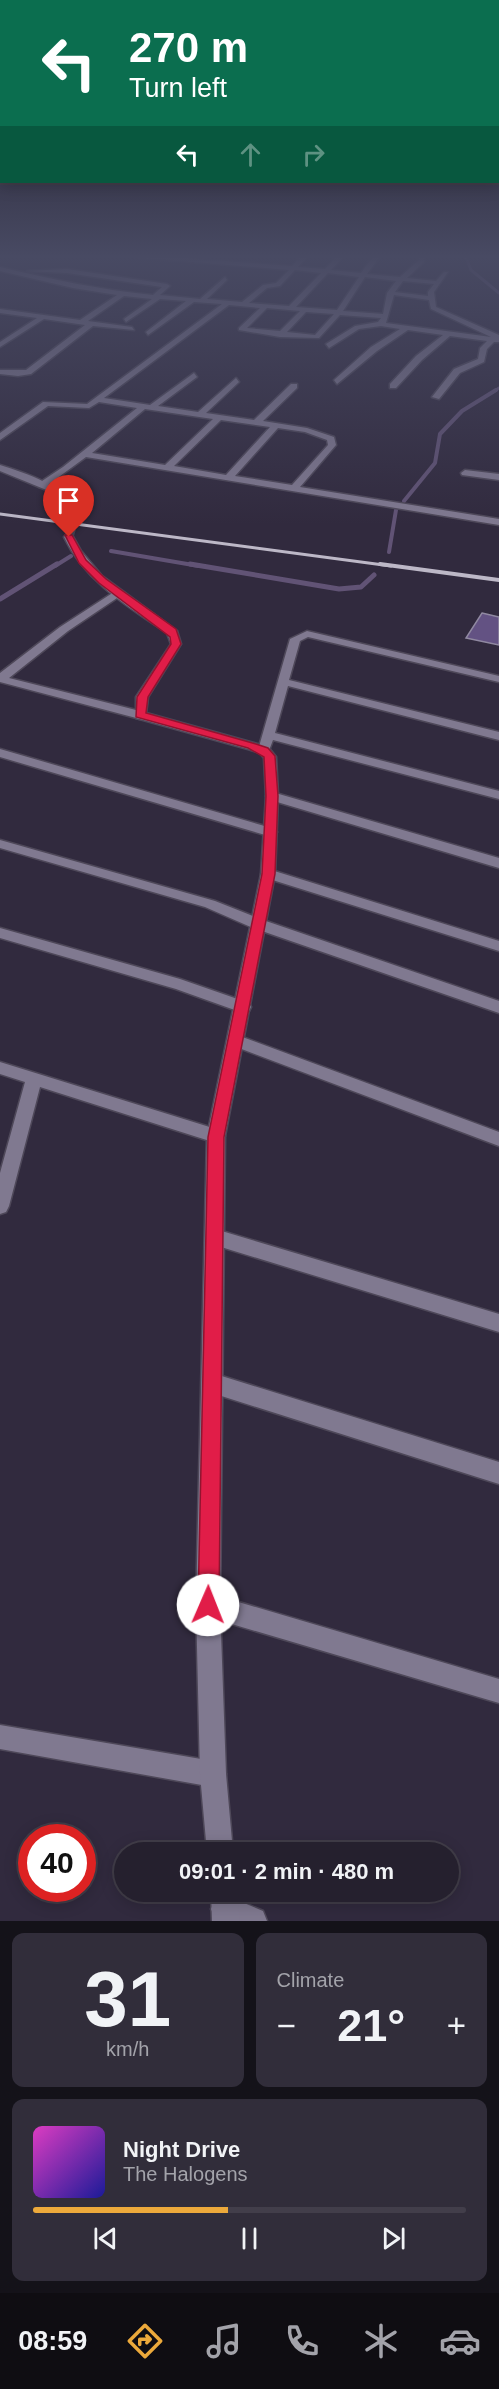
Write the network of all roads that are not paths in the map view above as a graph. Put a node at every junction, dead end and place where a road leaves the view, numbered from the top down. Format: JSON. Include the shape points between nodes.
{"nodes":[{"id":1,"x":64,"y":345,"type":"edge"},
{"id":2,"x":173,"y":345,"type":"edge"},
{"id":3,"x":381,"y":345,"type":"edge"},
{"id":4,"x":435,"y":345,"type":"edge"},
{"id":5,"x":489,"y":345,"type":"edge"},
{"id":6,"x":0,"y":372,"type":"edge"},
{"id":7,"x":194,"y":375,"type":"dead end"},
{"id":8,"x":236,"y":380,"type":"dead end"},
{"id":9,"x":337,"y":382,"type":"dead end"},
{"id":10,"x":294,"y":386,"type":"dead end"},
{"id":11,"x":393,"y":386,"type":"dead end"},
{"id":12,"x":436,"y":397,"type":"dead end"},
{"id":13,"x":99,"y":400,"type":"junction"},
{"id":14,"x":148,"y":406,"type":"junction"},
{"id":15,"x":200,"y":414,"type":"junction"},
{"id":16,"x":219,"y":417,"type":"junction"},
{"id":17,"x":257,"y":422,"type":"junction"},
{"id":18,"x":276,"y":425,"type":"junction"},
{"id":19,"x":0,"y":437,"type":"edge"},
{"id":20,"x":85,"y":454,"type":"junction"},
{"id":21,"x":168,"y":467,"type":"junction"},
{"id":22,"x":0,"y":468,"type":"edge"},
{"id":23,"x":465,"y":473,"type":"dead end"},
{"id":24,"x":229,"y":477,"type":"junction"},
{"id":25,"x":499,"y":477,"type":"edge"},
{"id":26,"x":42,"y":485,"type":"junction"},
{"id":27,"x":295,"y":487,"type":"junction"},
{"id":28,"x":77,"y":510,"type":"dead end"},
{"id":29,"x":499,"y":522,"type":"edge"},
{"id":30,"x":69,"y":537,"type":"dead end"},
{"id":31,"x":118,"y":594,"type":"junction"},
{"id":32,"x":0,"y":679,"type":"edge"},
{"id":33,"x":499,"y":679,"type":"edge"},
{"id":34,"x":284,"y":682,"type":"junction"},
{"id":35,"x":140,"y":715,"type":"junction"},
{"id":36,"x":499,"y":736,"type":"edge"},
{"id":37,"x":266,"y":743,"type":"junction"},
{"id":38,"x":0,"y":753,"type":"edge"},
{"id":39,"x":499,"y":795,"type":"edge"},
{"id":40,"x":272,"y":796,"type":"junction"},
{"id":41,"x":270,"y":832,"type":"junction"},
{"id":42,"x":0,"y":844,"type":"edge"},
{"id":43,"x":499,"y":863,"type":"edge"},
{"id":44,"x":268,"y":874,"type":"junction"},
{"id":45,"x":258,"y":924,"type":"junction"},
{"id":46,"x":0,"y":933,"type":"edge"},
{"id":47,"x":499,"y":946,"type":"edge"},
{"id":48,"x":243,"y":1007,"type":"junction"},
{"id":49,"x":499,"y":1007,"type":"edge"},
{"id":50,"x":237,"y":1041,"type":"junction"},
{"id":51,"x":0,"y":1068,"type":"edge"},
{"id":52,"x":34,"y":1078,"type":"junction"},
{"id":53,"x":216,"y":1137,"type":"junction"},
{"id":54,"x":499,"y":1139,"type":"edge"},
{"id":55,"x":0,"y":1206,"type":"edge"},
{"id":56,"x":215,"y":1237,"type":"junction"},
{"id":57,"x":499,"y":1323,"type":"edge"},
{"id":58,"x":212,"y":1383,"type":"junction"},
{"id":59,"x":499,"y":1473,"type":"edge"},
{"id":60,"x":208,"y":1605,"type":"junction"},
{"id":61,"x":499,"y":1691,"type":"edge"},
{"id":62,"x":0,"y":1737,"type":"edge"},
{"id":63,"x":213,"y":1774,"type":"junction"},
{"id":64,"x":219,"y":1842,"type":"edge"},
{"id":65,"x":225,"y":1907,"type":"edge"},
{"id":66,"x":253,"y":1921,"type":"edge"}],
"edges":[{"from":1,"to":6,"type":"street","via":[[28,372]]},
{"from":2,"to":13,"type":"street"},
{"from":3,"to":9,"type":"street"},
{"from":4,"to":11,"type":"street"},
{"from":5,"to":12,"type":"street","via":[[481,360],[457,371]]},
{"from":7,"to":14,"type":"street"},
{"from":8,"to":15,"type":"street"},
{"from":10,"to":17,"type":"street"},
{"from":13,"to":14,"type":"street"},
{"from":13,"to":19,"type":"street","via":[[85,407],[46,404]]},
{"from":14,"to":15,"type":"street"},
{"from":14,"to":20,"type":"street"},
{"from":15,"to":16,"type":"street"},
{"from":16,"to":17,"type":"street"},
{"from":16,"to":21,"type":"street"},
{"from":17,"to":18,"type":"street"},
{"from":18,"to":24,"type":"street"},
{"from":18,"to":27,"type":"street","via":[[314,431],[333,442]]},
{"from":20,"to":21,"type":"street"},
{"from":20,"to":26,"type":"street"},
{"from":21,"to":24,"type":"street"},
{"from":22,"to":26,"type":"street"},
{"from":23,"to":25,"type":"street"},
{"from":24,"to":27,"type":"street"},
{"from":26,"to":28,"type":"street"},
{"from":27,"to":29,"type":"street"},
{"from":30,"to":31,"type":"street","via":[[83,561]]},
{"from":31,"to":32,"type":"street","via":[[64,629]]},
{"from":31,"to":35,"type":"street","via":[[175,637],[176,644],[142,697]]},
{"from":32,"to":35,"type":"street"},
{"from":33,"to":34,"type":"street","via":[[307,634],[295,639]]},
{"from":34,"to":36,"type":"street"},
{"from":34,"to":37,"type":"street"},
{"from":35,"to":37,"type":"street"},
{"from":37,"to":39,"type":"street"},
{"from":37,"to":40,"type":"street"},
{"from":38,"to":41,"type":"street"},
{"from":40,"to":41,"type":"street"},
{"from":40,"to":43,"type":"street"},
{"from":41,"to":44,"type":"street"},
{"from":42,"to":45,"type":"street","via":[[200,901]]},
{"from":44,"to":45,"type":"street"},
{"from":44,"to":47,"type":"street"},
{"from":45,"to":48,"type":"street"},
{"from":45,"to":49,"type":"street"},
{"from":46,"to":48,"type":"street"},
{"from":48,"to":50,"type":"street"},
{"from":50,"to":53,"type":"street"},
{"from":50,"to":54,"type":"street"},
{"from":51,"to":52,"type":"street"},
{"from":52,"to":53,"type":"street"},
{"from":52,"to":55,"type":"street"},
{"from":53,"to":56,"type":"street"},
{"from":56,"to":57,"type":"street"},
{"from":56,"to":58,"type":"street"},
{"from":58,"to":59,"type":"street"},
{"from":58,"to":60,"type":"street"},
{"from":60,"to":61,"type":"street"},
{"from":60,"to":63,"type":"street"},
{"from":62,"to":63,"type":"street"},
{"from":63,"to":64,"type":"street"},
{"from":65,"to":66,"type":"street"}]}
